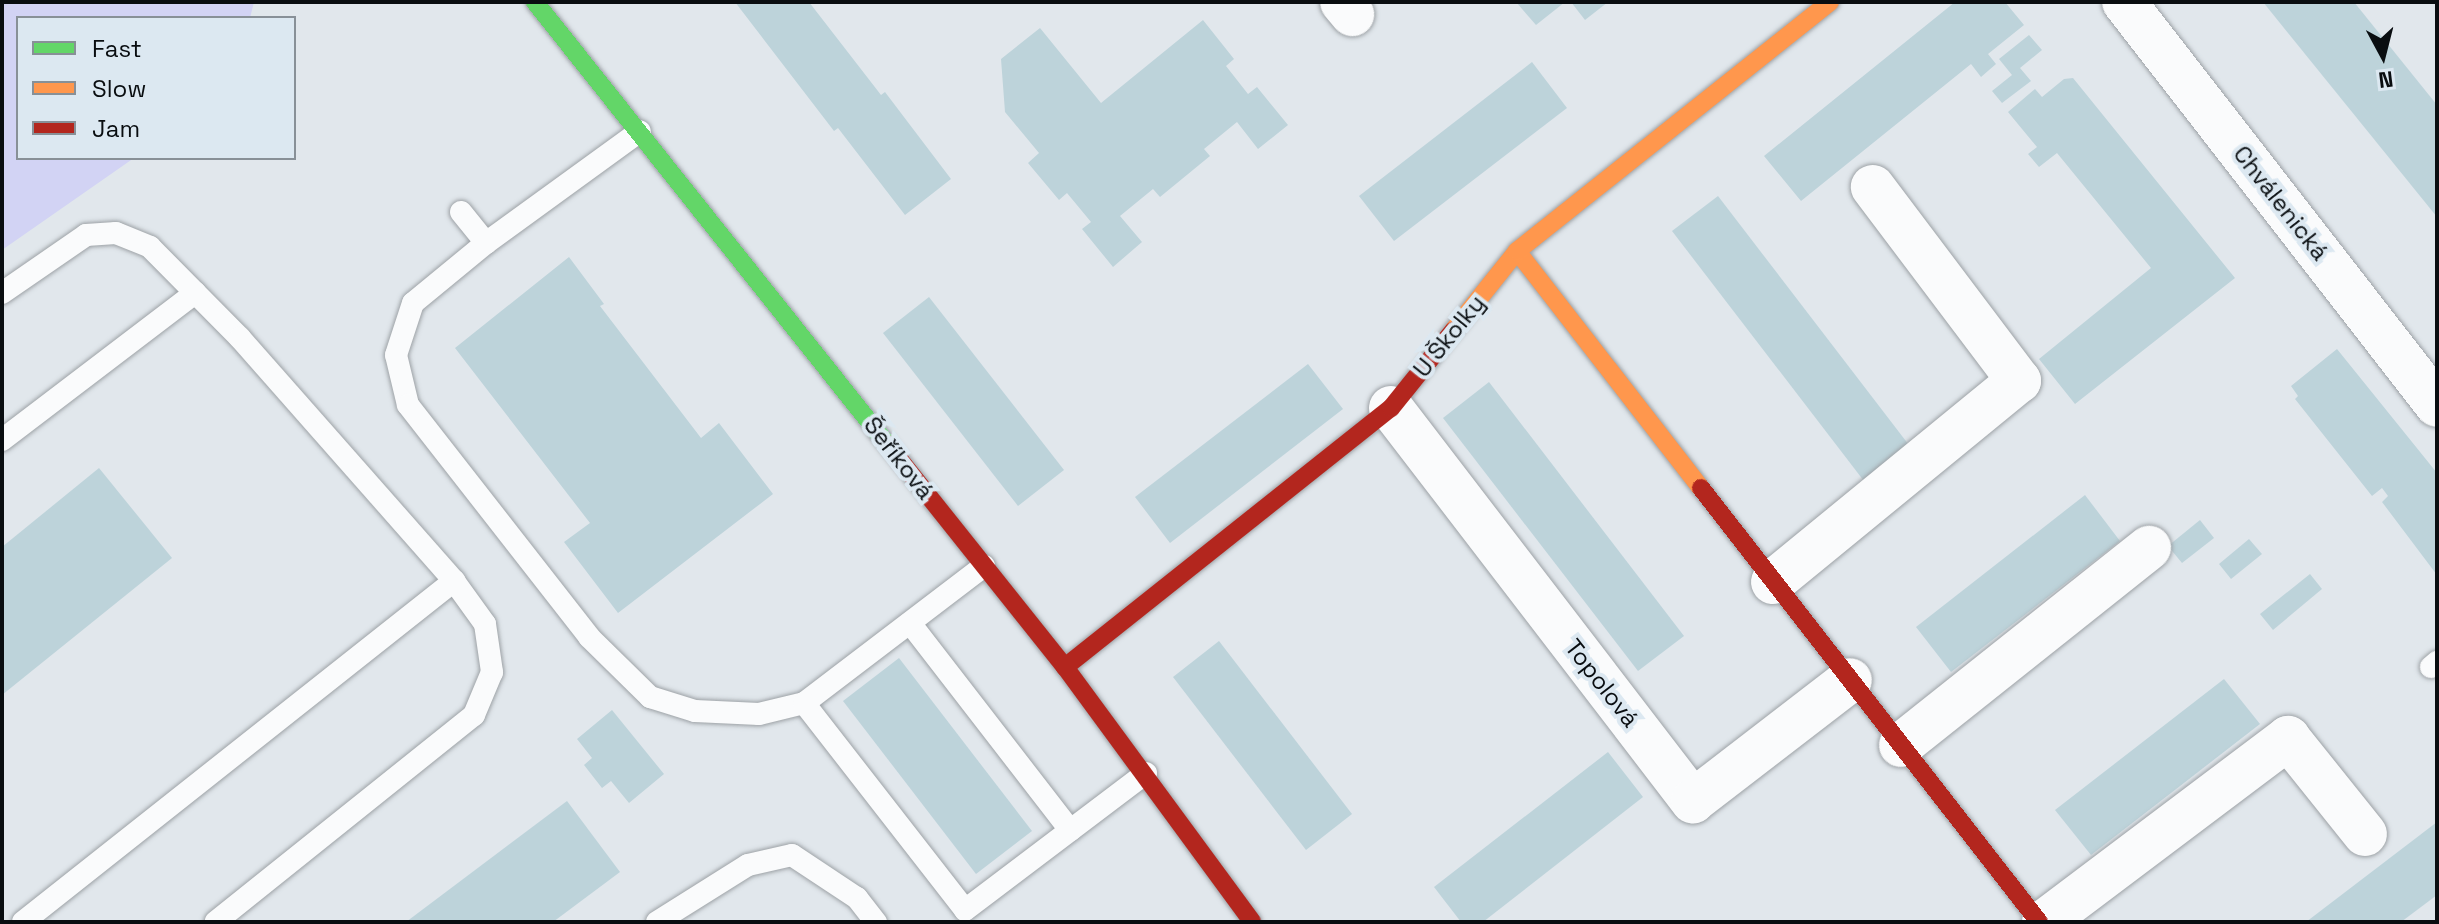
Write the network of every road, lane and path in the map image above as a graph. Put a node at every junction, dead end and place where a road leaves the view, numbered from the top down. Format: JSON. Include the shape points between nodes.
{"nodes":[{"id":1,"x":535,"y":2,"type":"edge"},
{"id":2,"x":1830,"y":2,"type":"edge"},
{"id":3,"x":2124,"y":2,"type":"edge"},
{"id":4,"x":640,"y":131,"type":"junction"},
{"id":5,"x":1873,"y":187,"type":"dead end"},
{"id":6,"x":461,"y":212,"type":"dead end"},
{"id":7,"x":486,"y":243,"type":"junction"},
{"id":8,"x":1517,"y":251,"type":"junction"},
{"id":9,"x":2,"y":293,"type":"edge"},
{"id":10,"x":195,"y":293,"type":"junction"},
{"id":11,"x":2437,"y":405,"type":"edge"},
{"id":12,"x":1391,"y":408,"type":"junction"},
{"id":13,"x":2,"y":440,"type":"edge"},
{"id":14,"x":2149,"y":548,"type":"dead end"},
{"id":15,"x":984,"y":566,"type":"junction"},
{"id":16,"x":454,"y":581,"type":"junction"},
{"id":17,"x":1773,"y":582,"type":"junction"},
{"id":18,"x":910,"y":623,"type":"junction"},
{"id":19,"x":1065,"y":667,"type":"junction"},
{"id":20,"x":1850,"y":680,"type":"junction"},
{"id":21,"x":804,"y":703,"type":"junction"},
{"id":22,"x":1901,"y":745,"type":"junction"},
{"id":23,"x":1146,"y":773,"type":"junction"},
{"id":24,"x":1070,"y":830,"type":"junction"},
{"id":25,"x":2365,"y":834,"type":"dead end"},
{"id":26,"x":23,"y":922,"type":"edge"},
{"id":27,"x":216,"y":922,"type":"edge"},
{"id":28,"x":657,"y":922,"type":"edge"},
{"id":29,"x":876,"y":922,"type":"edge"},
{"id":30,"x":1252,"y":922,"type":"edge"},
{"id":31,"x":2042,"y":922,"type":"edge"}],
"edges":[{"from":1,"to":4,"type":"street","name":"Šeříková"},
{"from":2,"to":8,"type":"street","name":"U Školky"},
{"from":3,"to":11,"type":"street","name":"Chválenická"},
{"from":4,"to":7,"type":"lane"},
{"from":4,"to":15,"type":"street","name":"Šeříková"},
{"from":5,"to":17,"type":"street","via":[[2019,381]]},
{"from":6,"to":7,"type":"lane"},
{"from":7,"to":21,"type":"lane","via":[[413,303],[396,355],[408,405],[589,637],[650,697],[695,711],[759,714]]},
{"from":8,"to":12,"type":"street","name":"U Školky"},
{"from":8,"to":17,"type":"street"},
{"from":9,"to":10,"type":"lane","via":[[86,235],[116,233],[150,247]]},
{"from":10,"to":13,"type":"lane"},
{"from":10,"to":16,"type":"lane"},
{"from":12,"to":19,"type":"street","name":"U Školky"},
{"from":12,"to":20,"type":"street","name":"Topolová","via":[[1693,801]]},
{"from":14,"to":22,"type":"street"},
{"from":15,"to":18,"type":"lane"},
{"from":15,"to":19,"type":"street","name":"Šeříková"},
{"from":16,"to":26,"type":"lane"},
{"from":16,"to":27,"type":"lane","via":[[485,624],[492,672],[474,715]]},
{"from":17,"to":20,"type":"street"},
{"from":18,"to":21,"type":"lane"},
{"from":18,"to":24,"type":"lane"},
{"from":19,"to":23,"type":"street","name":"Šeříková"},
{"from":20,"to":22,"type":"street"},
{"from":21,"to":24,"type":"lane","via":[[965,910]]},
{"from":22,"to":31,"type":"street"},
{"from":23,"to":24,"type":"lane"},
{"from":23,"to":30,"type":"street","name":"Šeříková"},
{"from":25,"to":31,"type":"street","via":[[2288,738]]},
{"from":28,"to":29,"type":"lane","via":[[748,865],[792,855],[857,898]]}]}
